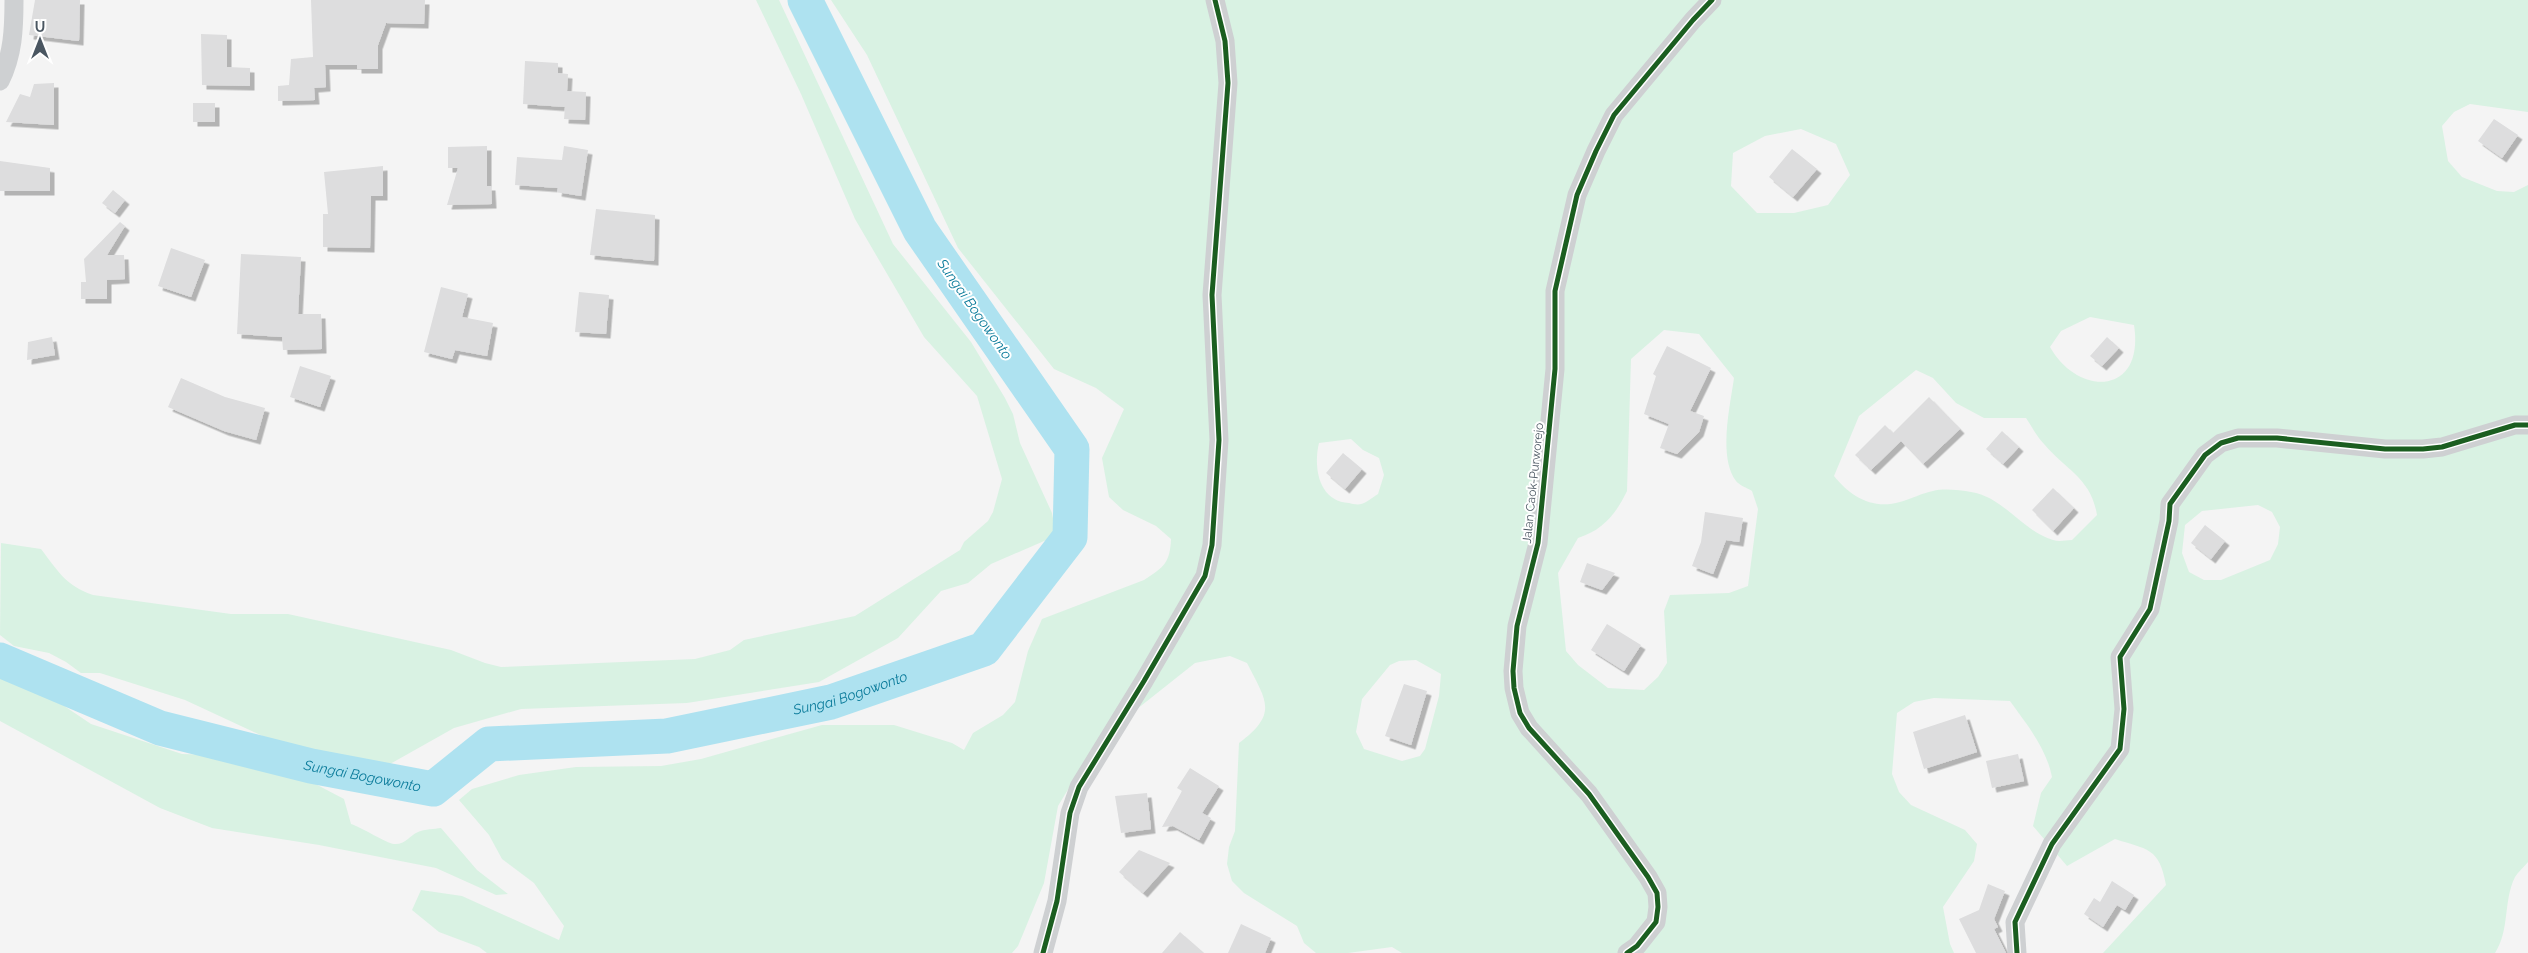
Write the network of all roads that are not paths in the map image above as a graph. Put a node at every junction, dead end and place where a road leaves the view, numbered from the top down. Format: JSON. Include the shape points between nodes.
{"nodes":[{"id":1,"x":14,"y":0,"type":"edge"},
{"id":2,"x":1215,"y":0,"type":"edge"},
{"id":3,"x":1712,"y":0,"type":"edge"},
{"id":4,"x":0,"y":81,"type":"edge"},
{"id":5,"x":2528,"y":425,"type":"edge"},
{"id":6,"x":1632,"y":950,"type":"edge"},
{"id":7,"x":1043,"y":953,"type":"edge"},
{"id":8,"x":2017,"y":953,"type":"edge"}],
"edges":[{"from":1,"to":4,"type":"street","via":[[14,38]]},
{"from":2,"to":7,"type":"street","via":[[1225,41],[1228,83],[1212,295],[1219,440],[1212,545],[1205,576],[1079,787],[1070,813],[1057,901]]},
{"from":3,"to":6,"type":"street","name":"Jalan Caok-Purworejo","via":[[1614,116],[1577,195],[1555,291],[1555,369],[1538,543],[1517,626],[1513,671],[1520,713],[1529,728],[1589,794],[1657,893],[1656,922]]},
{"from":5,"to":8,"type":"street","via":[[2515,425],[2423,450],[2248,438],[2221,443],[2205,454],[2170,504],[2150,608],[2120,656],[2124,709],[2120,749],[2052,844],[2015,922]]}]}
